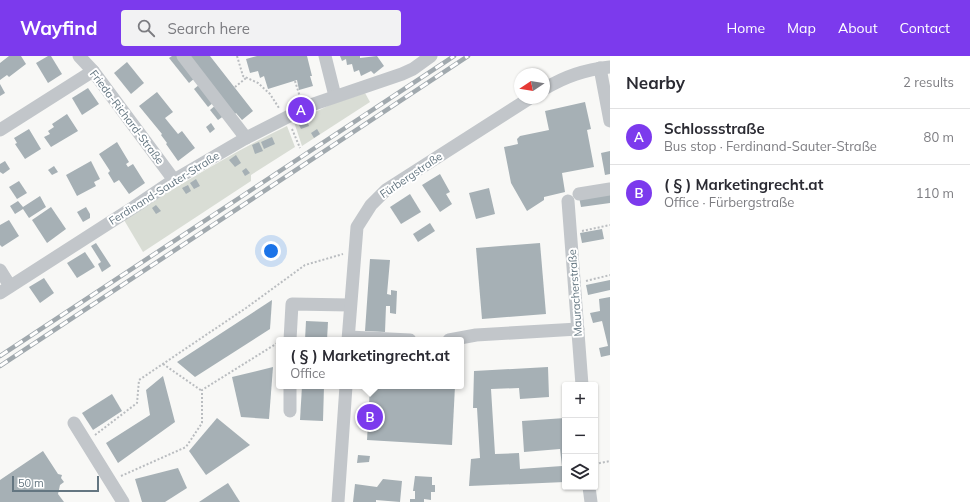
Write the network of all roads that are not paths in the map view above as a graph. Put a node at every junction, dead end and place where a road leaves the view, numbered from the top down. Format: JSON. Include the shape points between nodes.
{"nodes":[{"id":1,"x":79,"y":56,"type":"edge"},
{"id":2,"x":183,"y":56,"type":"edge"},
{"id":3,"x":325,"y":56,"type":"edge"},
{"id":4,"x":431,"y":56,"type":"edge"},
{"id":5,"x":605,"y":67,"type":"edge"},
{"id":6,"x":93,"y":72,"type":"junction"},
{"id":7,"x":550,"y":86,"type":"edge"},
{"id":8,"x":335,"y":96,"type":"junction"},
{"id":9,"x":521,"y":104,"type":"edge"},
{"id":10,"x":610,"y":121,"type":"edge"},
{"id":11,"x":0,"y":130,"type":"edge"},
{"id":12,"x":246,"y":138,"type":"junction"},
{"id":13,"x":174,"y":180,"type":"junction"},
{"id":14,"x":610,"y":189,"type":"edge"},
{"id":15,"x":0,"y":270,"type":"edge"},
{"id":16,"x":5,"y":290,"type":"edge"},
{"id":17,"x":350,"y":305,"type":"junction"},
{"id":18,"x":578,"y":329,"type":"junction"},
{"id":19,"x":290,"y":337,"type":"edge"},
{"id":20,"x":348,"y":337,"type":"edge"},
{"id":21,"x":464,"y":337,"type":"edge"},
{"id":22,"x":582,"y":382,"type":"edge"},
{"id":23,"x":290,"y":389,"type":"edge"},
{"id":24,"x":346,"y":389,"type":"edge"},
{"id":25,"x":290,"y":411,"type":"dead end"},
{"id":26,"x":74,"y":423,"type":"dead end"},
{"id":27,"x":589,"y":490,"type":"edge"},
{"id":28,"x":123,"y":502,"type":"edge"},
{"id":29,"x":338,"y":502,"type":"edge"},
{"id":30,"x":591,"y":502,"type":"edge"}],
"edges":[{"from":1,"to":6,"type":"street","name":"Frieda-Richard-Straße"},
{"from":2,"to":12,"type":"street"},
{"from":3,"to":8,"type":"street"},
{"from":4,"to":8,"type":"street","name":"Ferdinand-Sauter-Straße","via":[[414,69],[402,74]]},
{"from":5,"to":7,"type":"street","via":[[563,78]]},
{"from":5,"to":10,"type":"street"},
{"from":6,"to":11,"type":"street"},
{"from":6,"to":13,"type":"street","name":"Frieda-Richard-Straße"},
{"from":8,"to":12,"type":"street","name":"Ferdinand-Sauter-Straße"},
{"from":9,"to":17,"type":"street","name":"Fürbergstraße","via":[[386,190],[364,213],[357,227]]},
{"from":12,"to":13,"type":"street","name":"Ferdinand-Sauter-Straße"},
{"from":13,"to":16,"type":"street","name":"Ferdinand-Sauter-Straße"},
{"from":14,"to":18,"type":"street","name":"Mauracherstraße","via":[[574,197],[571,234]]},
{"from":15,"to":16,"type":"street"},
{"from":17,"to":19,"type":"street","via":[[292,304]]},
{"from":17,"to":20,"type":"street","name":"Fürbergstraße"},
{"from":18,"to":21,"type":"street"},
{"from":18,"to":22,"type":"street","name":"Mauracherstraße"},
{"from":23,"to":25,"type":"street"},
{"from":24,"to":29,"type":"street"},
{"from":26,"to":28,"type":"street"},
{"from":27,"to":30,"type":"street"}]}
